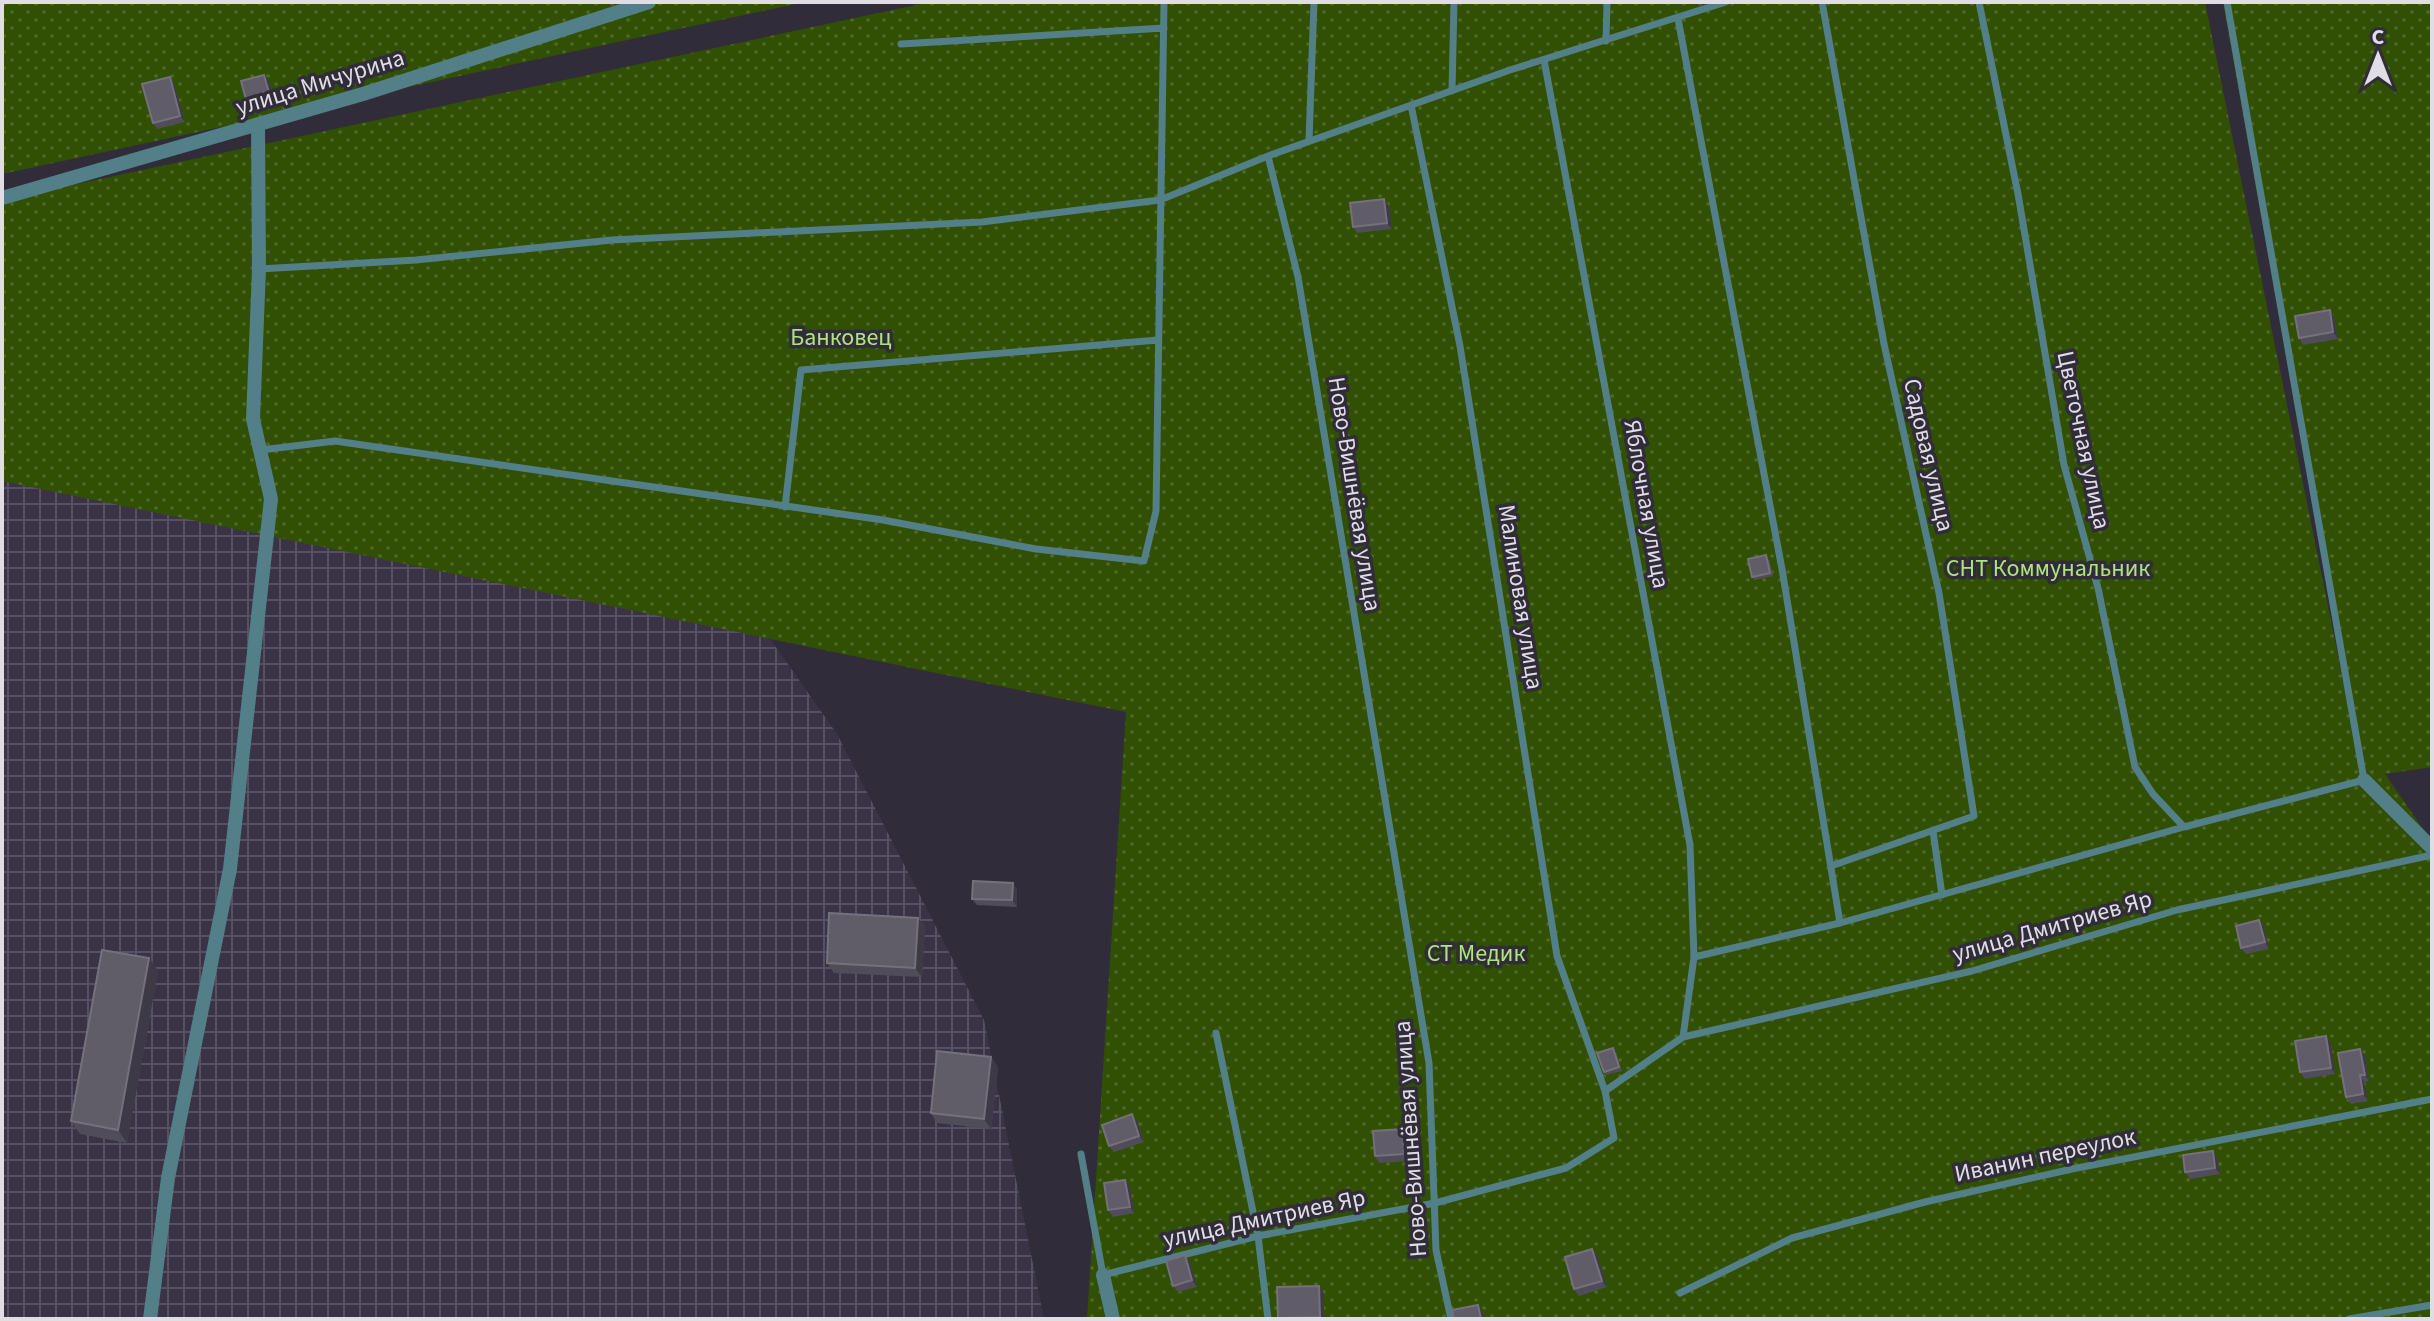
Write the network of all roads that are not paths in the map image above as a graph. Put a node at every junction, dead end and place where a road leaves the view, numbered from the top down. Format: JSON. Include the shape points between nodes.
{"nodes":[{"id":1,"x":649,"y":2,"type":"edge"},
{"id":2,"x":1164,"y":2,"type":"edge"},
{"id":3,"x":1314,"y":2,"type":"edge"},
{"id":4,"x":1454,"y":2,"type":"edge"},
{"id":5,"x":1607,"y":2,"type":"edge"},
{"id":6,"x":1726,"y":2,"type":"edge"},
{"id":7,"x":1822,"y":2,"type":"edge"},
{"id":8,"x":1979,"y":2,"type":"edge"},
{"id":9,"x":2227,"y":2,"type":"edge"},
{"id":10,"x":1678,"y":19,"type":"junction"},
{"id":11,"x":1164,"y":28,"type":"junction"},
{"id":12,"x":1606,"y":41,"type":"junction"},
{"id":13,"x":901,"y":44,"type":"dead end"},
{"id":14,"x":1544,"y":60,"type":"junction"},
{"id":15,"x":1452,"y":91,"type":"junction"},
{"id":16,"x":1411,"y":105,"type":"junction"},
{"id":17,"x":258,"y":124,"type":"junction"},
{"id":18,"x":1309,"y":141,"type":"junction"},
{"id":19,"x":1268,"y":156,"type":"junction"},
{"id":20,"x":2,"y":198,"type":"edge"},
{"id":21,"x":1160,"y":200,"type":"junction"},
{"id":22,"x":259,"y":269,"type":"junction"},
{"id":23,"x":1158,"y":340,"type":"junction"},
{"id":24,"x":261,"y":450,"type":"junction"},
{"id":25,"x":785,"y":507,"type":"junction"},
{"id":26,"x":2364,"y":780,"type":"junction"},
{"id":27,"x":2184,"y":827,"type":"junction"},
{"id":28,"x":1933,"y":831,"type":"junction"},
{"id":29,"x":2432,"y":848,"type":"edge"},
{"id":30,"x":2432,"y":855,"type":"edge"},
{"id":31,"x":1831,"y":866,"type":"junction"},
{"id":32,"x":1942,"y":895,"type":"junction"},
{"id":33,"x":1840,"y":923,"type":"junction"},
{"id":34,"x":1694,"y":957,"type":"junction"},
{"id":35,"x":1216,"y":1033,"type":"dead end"},
{"id":36,"x":1683,"y":1037,"type":"junction"},
{"id":37,"x":1605,"y":1091,"type":"junction"},
{"id":38,"x":2432,"y":1099,"type":"edge"},
{"id":39,"x":1081,"y":1154,"type":"dead end"},
{"id":40,"x":1435,"y":1203,"type":"junction"},
{"id":41,"x":1258,"y":1236,"type":"junction"},
{"id":42,"x":1103,"y":1275,"type":"junction"},
{"id":43,"x":1680,"y":1293,"type":"dead end"},
{"id":44,"x":2432,"y":1305,"type":"edge"},
{"id":45,"x":150,"y":1319,"type":"edge"},
{"id":46,"x":1113,"y":1319,"type":"edge"},
{"id":47,"x":1268,"y":1319,"type":"edge"},
{"id":48,"x":1451,"y":1319,"type":"edge"},
{"id":49,"x":2349,"y":1319,"type":"edge"}],
"edges":[{"from":1,"to":17,"type":"street","name":"улица Мичурина"},
{"from":2,"to":11,"type":"lane"},
{"from":3,"to":18,"type":"lane"},
{"from":4,"to":15,"type":"lane"},
{"from":5,"to":12,"type":"lane"},
{"from":6,"to":10,"type":"lane"},
{"from":7,"to":28,"type":"lane","name":"Садовая улица","via":[[1884,344],[1939,593],[1974,816]]},
{"from":8,"to":27,"type":"lane","name":"Цветочная улица","via":[[2064,465],[2098,588],[2135,767]]},
{"from":9,"to":26,"type":"lane"},
{"from":10,"to":12,"type":"lane"},
{"from":10,"to":31,"type":"lane","via":[[1749,384]]},
{"from":11,"to":13,"type":"lane"},
{"from":11,"to":21,"type":"lane"},
{"from":12,"to":14,"type":"lane"},
{"from":14,"to":15,"type":"lane"},
{"from":14,"to":34,"type":"lane","name":"Яблочная улица","via":[[1690,845]]},
{"from":15,"to":16,"type":"lane"},
{"from":16,"to":18,"type":"lane"},
{"from":16,"to":37,"type":"lane","name":"Малиновая улица","via":[[1460,346],[1557,956]]},
{"from":17,"to":20,"type":"street","name":"улица Мичурина"},
{"from":17,"to":22,"type":"street"},
{"from":18,"to":19,"type":"lane"},
{"from":19,"to":21,"type":"lane"},
{"from":19,"to":40,"type":"lane","name":"Ново-Вишнёвая улица","via":[[1298,277],[1429,1063]]},
{"from":21,"to":22,"type":"lane","via":[[982,222],[612,240]]},
{"from":21,"to":23,"type":"lane"},
{"from":22,"to":24,"type":"street","via":[[253,419]]},
{"from":23,"to":25,"type":"lane","via":[[801,370]]},
{"from":23,"to":25,"type":"lane","via":[[1156,511],[1144,561],[1036,549]]},
{"from":24,"to":25,"type":"lane","via":[[335,441]]},
{"from":24,"to":45,"type":"street","via":[[271,499],[230,869],[168,1178]]},
{"from":26,"to":27,"type":"lane"},
{"from":26,"to":29,"type":"street"},
{"from":27,"to":32,"type":"lane"},
{"from":28,"to":31,"type":"lane","name":"Садовая улица"},
{"from":28,"to":32,"type":"lane"},
{"from":30,"to":36,"type":"lane","name":"улица Дмитриев Яр","via":[[2177,910],[1972,971]]},
{"from":31,"to":33,"type":"lane"},
{"from":32,"to":33,"type":"lane"},
{"from":33,"to":34,"type":"lane"},
{"from":34,"to":36,"type":"lane"},
{"from":35,"to":41,"type":"lane"},
{"from":36,"to":37,"type":"lane","name":"улица Дмитриев Яр"},
{"from":37,"to":40,"type":"lane","name":"улица Дмитриев Яр","via":[[1614,1138],[1566,1168]]},
{"from":38,"to":43,"type":"lane","name":"Иванин переулок","via":[[1925,1202],[1792,1238]]},
{"from":39,"to":42,"type":"lane"},
{"from":40,"to":41,"type":"lane","name":"улица Дмитриев Яр"},
{"from":40,"to":48,"type":"lane","name":"Ново-Вишнёвая улица","via":[[1436,1250]]},
{"from":41,"to":42,"type":"lane","name":"улица Дмитриев Яр"},
{"from":41,"to":47,"type":"lane"},
{"from":42,"to":46,"type":"street"},
{"from":44,"to":49,"type":"lane"}]}
